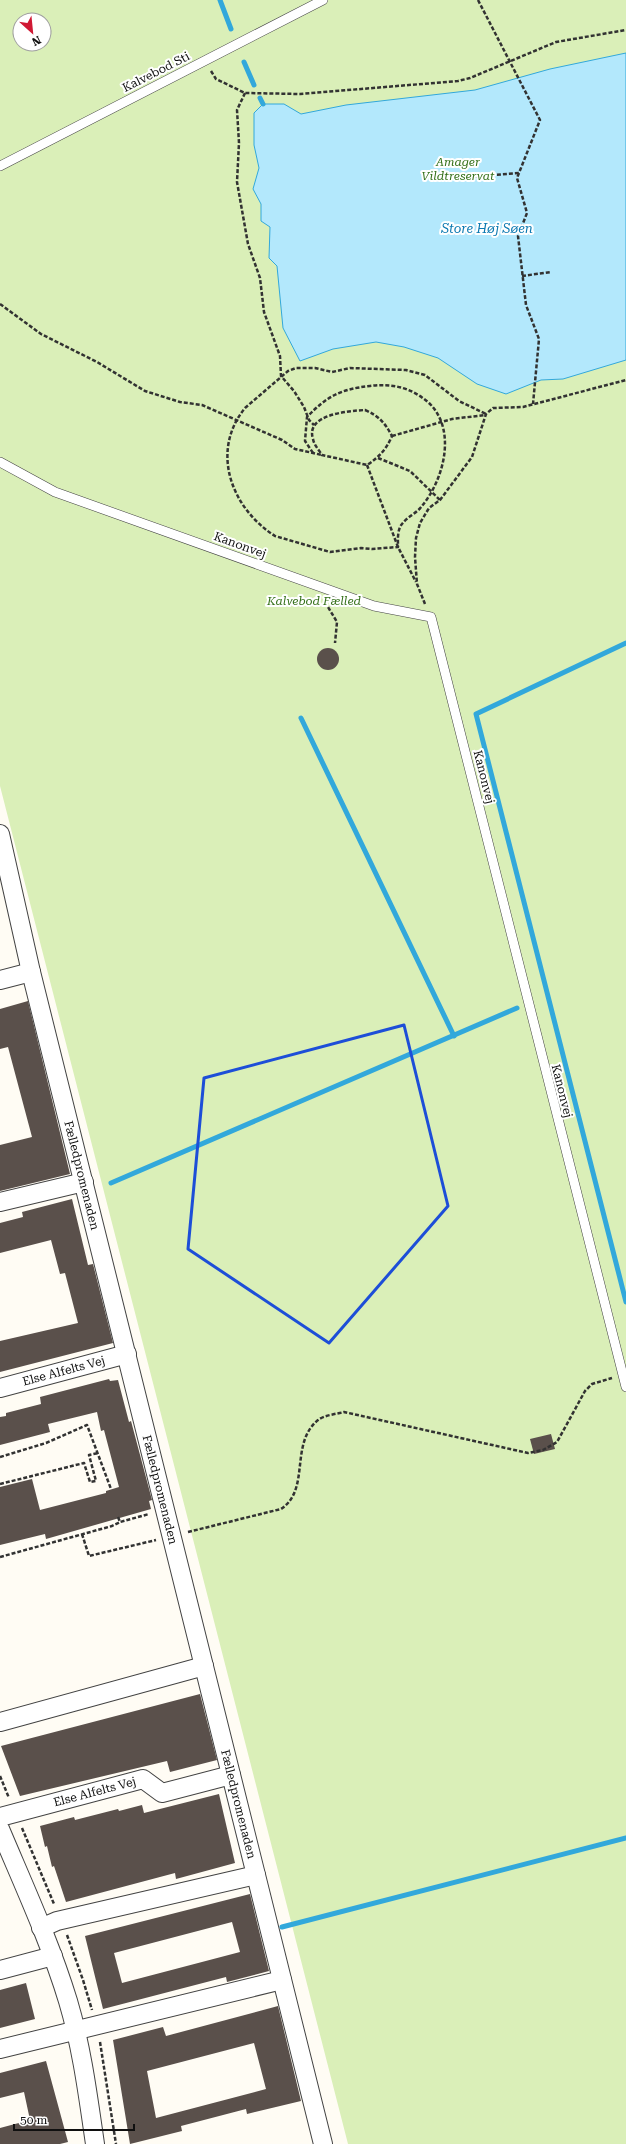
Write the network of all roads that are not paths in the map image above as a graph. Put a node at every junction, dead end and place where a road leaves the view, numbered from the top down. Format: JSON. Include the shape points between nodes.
{"nodes":[{"id":1,"x":323,"y":0,"type":"edge"},
{"id":2,"x":0,"y":166,"type":"edge"},
{"id":3,"x":0,"y":462,"type":"edge"},
{"id":4,"x":0,"y":834,"type":"edge"},
{"id":5,"x":31,"y":972,"type":"junction"},
{"id":6,"x":0,"y":980,"type":"edge"},
{"id":7,"x":84,"y":1182,"type":"junction"},
{"id":8,"x":0,"y":1202,"type":"edge"},
{"id":9,"x":127,"y":1354,"type":"junction"},
{"id":10,"x":626,"y":1387,"type":"edge"},
{"id":11,"x":0,"y":1388,"type":"edge"},
{"id":12,"x":204,"y":1666,"type":"junction"},
{"id":13,"x":0,"y":1722,"type":"edge"},
{"id":14,"x":231,"y":1774,"type":"junction"},
{"id":15,"x":0,"y":1817,"type":"edge"},
{"id":16,"x":0,"y":1829,"type":"edge"},
{"id":17,"x":4,"y":1849,"type":"edge"},
{"id":18,"x":256,"y":1875,"type":"junction"},
{"id":19,"x":41,"y":1928,"type":"junction"},
{"id":20,"x":53,"y":1956,"type":"junction"},
{"id":21,"x":0,"y":1970,"type":"edge"},
{"id":22,"x":282,"y":1980,"type":"junction"},
{"id":23,"x":76,"y":2029,"type":"junction"},
{"id":24,"x":0,"y":2049,"type":"edge"},
{"id":25,"x":95,"y":2144,"type":"edge"},
{"id":26,"x":323,"y":2144,"type":"edge"}],
"edges":[{"from":1,"to":2,"type":"lane","name":"Kalvebod Sti"},
{"from":3,"to":10,"type":"lane","name":"Kanonvej","via":[[54,492],[374,606],[431,617]]},
{"from":4,"to":5,"type":"street","name":"Fælledpromenaden"},
{"from":5,"to":6,"type":"street"},
{"from":5,"to":7,"type":"street","name":"Fælledpromenaden"},
{"from":7,"to":8,"type":"street"},
{"from":7,"to":9,"type":"street","name":"Fælledpromenaden"},
{"from":9,"to":11,"type":"street","name":"Else Alfelts Vej"},
{"from":9,"to":12,"type":"street","name":"Fælledpromenaden"},
{"from":12,"to":13,"type":"street"},
{"from":12,"to":14,"type":"street","name":"Fælledpromenaden"},
{"from":14,"to":15,"type":"street","name":"Else Alfelts Vej","via":[[162,1793],[143,1778]]},
{"from":14,"to":18,"type":"street","name":"Fælledpromenaden"},
{"from":16,"to":17,"type":"street"},
{"from":17,"to":19,"type":"street"},
{"from":18,"to":19,"type":"street","via":[[57,1921]]},
{"from":18,"to":22,"type":"street","name":"Fælledpromenaden"},
{"from":19,"to":20,"type":"street"},
{"from":20,"to":21,"type":"street"},
{"from":20,"to":23,"type":"street"},
{"from":22,"to":23,"type":"street"},
{"from":22,"to":26,"type":"street","name":"Fælledpromenaden"},
{"from":23,"to":24,"type":"street"},
{"from":23,"to":25,"type":"street"}]}
